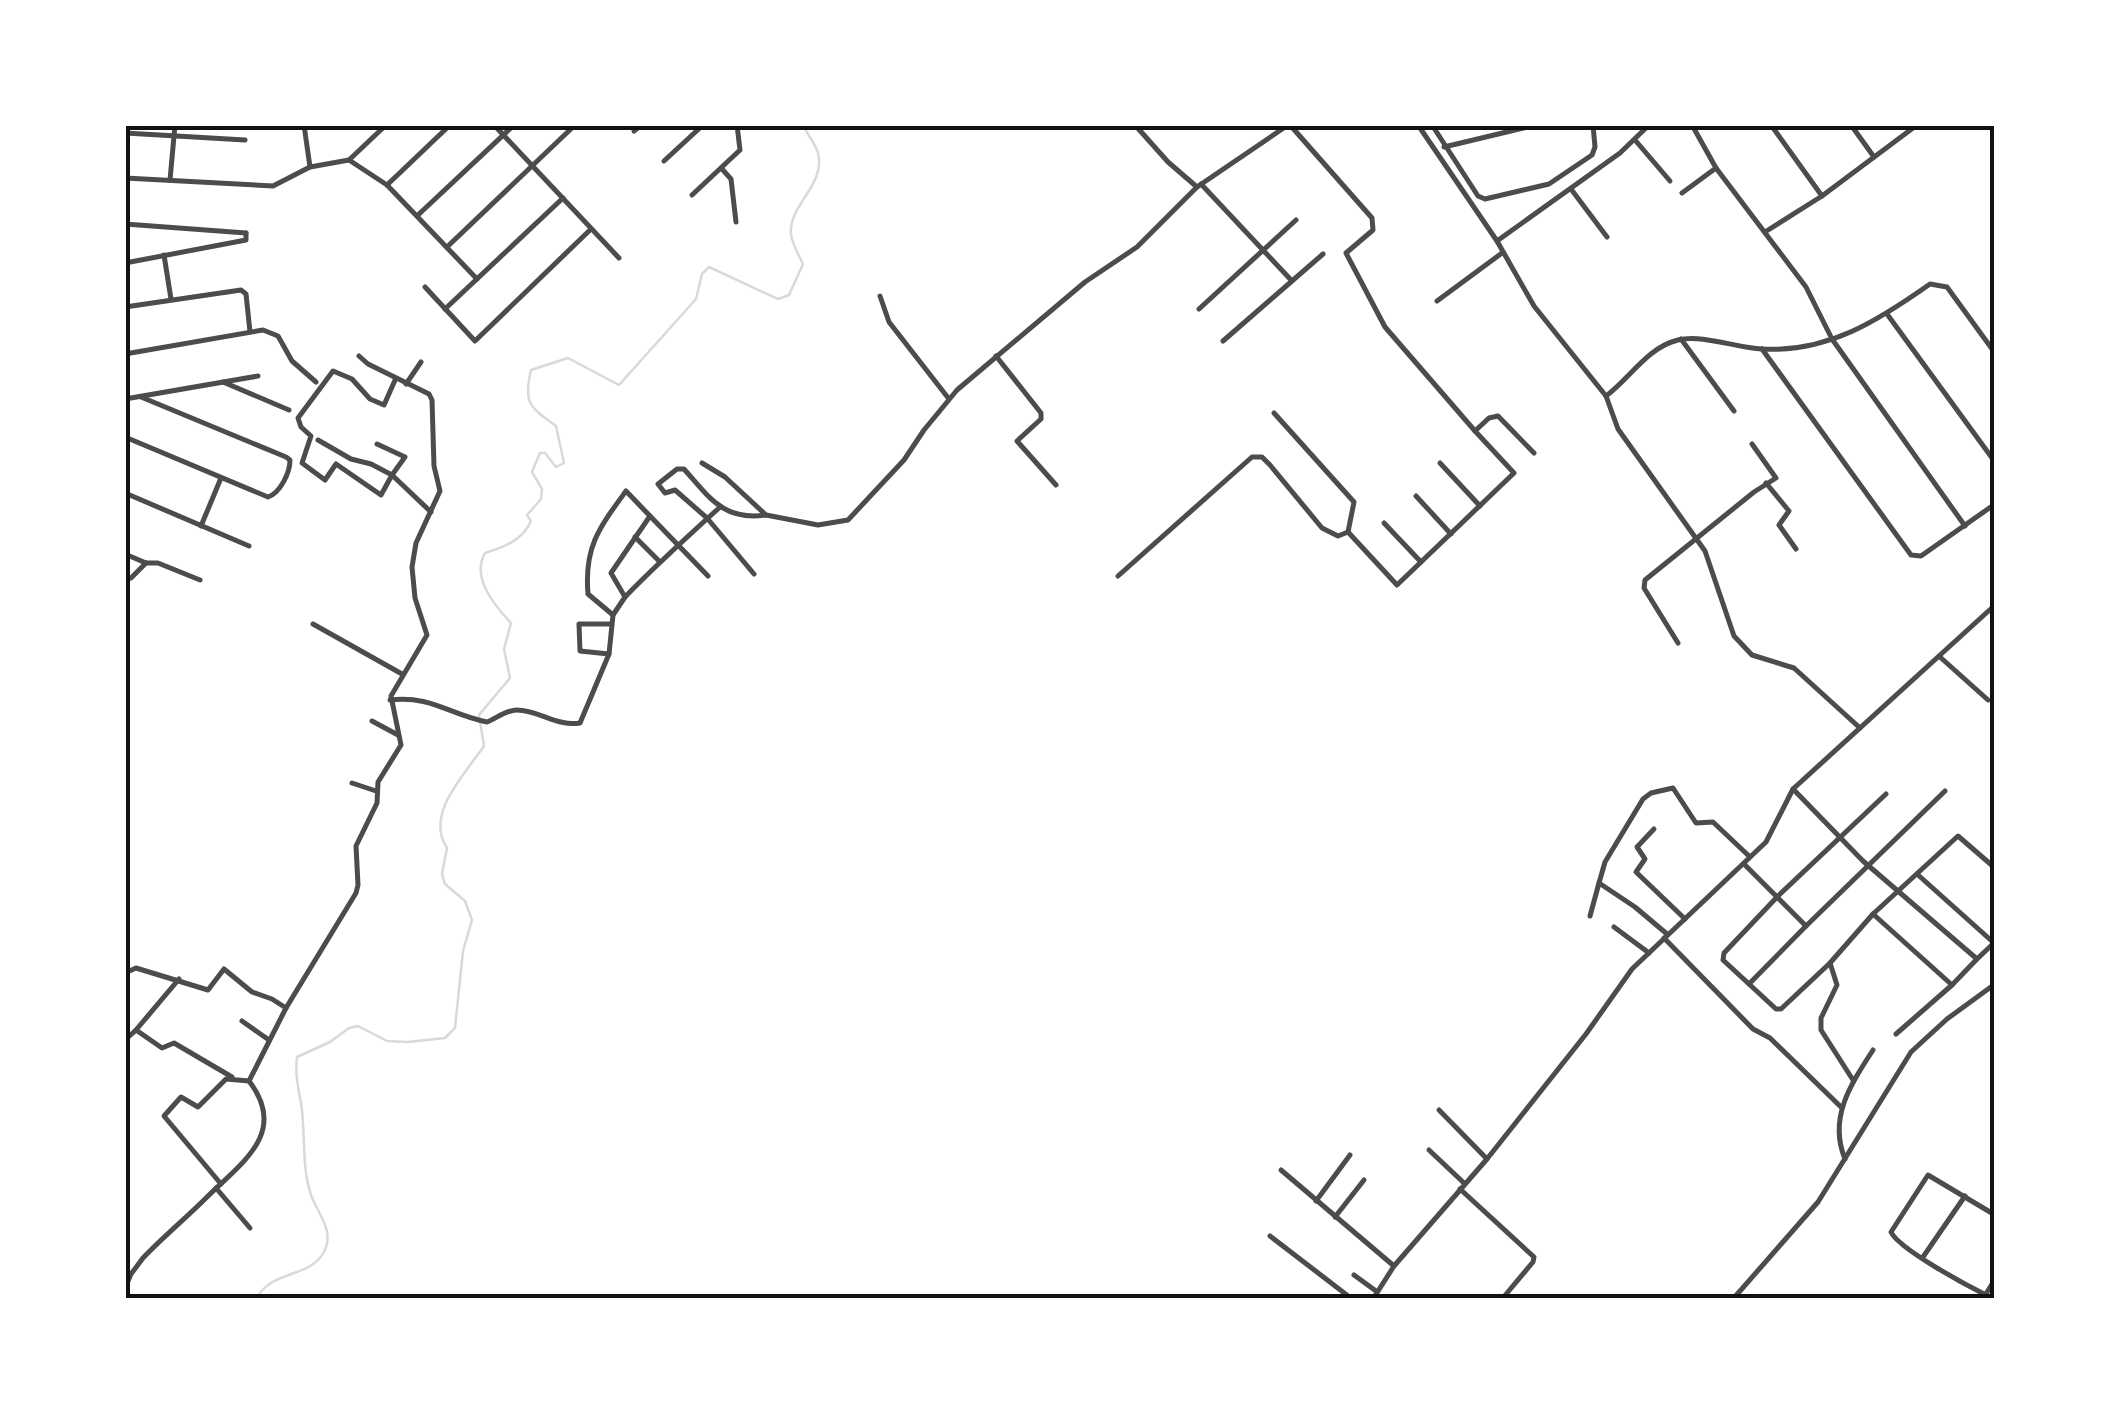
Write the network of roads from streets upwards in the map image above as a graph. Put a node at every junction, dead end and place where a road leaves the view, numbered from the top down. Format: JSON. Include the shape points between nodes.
{"nodes":[{"id":1,"x":175,"y":125,"type":"edge"},
{"id":2,"x":304,"y":125,"type":"edge"},
{"id":3,"x":386,"y":125,"type":"edge"},
{"id":4,"x":450,"y":125,"type":"edge"},
{"id":5,"x":494,"y":125,"type":"edge"},
{"id":6,"x":514,"y":125,"type":"edge"},
{"id":7,"x":575,"y":125,"type":"edge"},
{"id":8,"x":641,"y":125,"type":"edge"},
{"id":9,"x":703,"y":125,"type":"edge"},
{"id":10,"x":737,"y":125,"type":"edge"},
{"id":11,"x":1134,"y":125,"type":"edge"},
{"id":12,"x":1289,"y":125,"type":"edge"},
{"id":13,"x":1418,"y":125,"type":"edge"},
{"id":14,"x":1432,"y":125,"type":"edge"},
{"id":15,"x":1536,"y":125,"type":"edge"},
{"id":16,"x":1593,"y":125,"type":"edge"},
{"id":17,"x":1649,"y":125,"type":"edge"},
{"id":18,"x":1692,"y":125,"type":"edge"},
{"id":19,"x":1771,"y":125,"type":"edge"},
{"id":20,"x":1851,"y":125,"type":"edge"},
{"id":21,"x":1917,"y":125,"type":"edge"},
{"id":22,"x":634,"y":132,"type":"dead end"},
{"id":23,"x":125,"y":133,"type":"edge"},
{"id":24,"x":504,"y":135,"type":"junction"},
{"id":25,"x":174,"y":136,"type":"junction"},
{"id":26,"x":246,"y":140,"type":"dead end"},
{"id":27,"x":1635,"y":140,"type":"junction"},
{"id":28,"x":1444,"y":146,"type":"junction"},
{"id":29,"x":1874,"y":158,"type":"junction"},
{"id":30,"x":350,"y":160,"type":"junction"},
{"id":31,"x":664,"y":161,"type":"dead end"},
{"id":32,"x":532,"y":166,"type":"junction"},
{"id":33,"x":310,"y":168,"type":"junction"},
{"id":34,"x":721,"y":168,"type":"junction"},
{"id":35,"x":1716,"y":168,"type":"junction"},
{"id":36,"x":125,"y":178,"type":"edge"},
{"id":37,"x":170,"y":180,"type":"junction"},
{"id":38,"x":1670,"y":181,"type":"dead end"},
{"id":39,"x":387,"y":185,"type":"junction"},
{"id":40,"x":1199,"y":185,"type":"junction"},
{"id":41,"x":1571,"y":189,"type":"junction"},
{"id":42,"x":1682,"y":192,"type":"dead end"},
{"id":43,"x":692,"y":195,"type":"dead end"},
{"id":44,"x":1822,"y":196,"type":"junction"},
{"id":45,"x":562,"y":198,"type":"junction"},
{"id":46,"x":417,"y":216,"type":"junction"},
{"id":47,"x":1296,"y":220,"type":"dead end"},
{"id":48,"x":736,"y":222,"type":"dead end"},
{"id":49,"x":125,"y":224,"type":"edge"},
{"id":50,"x":591,"y":228,"type":"junction"},
{"id":51,"x":1765,"y":232,"type":"junction"},
{"id":52,"x":1607,"y":236,"type":"dead end"},
{"id":53,"x":1498,"y":241,"type":"junction"},
{"id":54,"x":447,"y":247,"type":"junction"},
{"id":55,"x":1264,"y":250,"type":"junction"},
{"id":56,"x":1502,"y":253,"type":"junction"},
{"id":57,"x":1322,"y":254,"type":"dead end"},
{"id":58,"x":164,"y":255,"type":"junction"},
{"id":59,"x":618,"y":258,"type":"dead end"},
{"id":60,"x":125,"y":263,"type":"edge"},
{"id":61,"x":477,"y":278,"type":"junction"},
{"id":62,"x":1292,"y":281,"type":"junction"},
{"id":63,"x":425,"y":287,"type":"dead end"},
{"id":64,"x":880,"y":296,"type":"dead end"},
{"id":65,"x":171,"y":299,"type":"junction"},
{"id":66,"x":1438,"y":301,"type":"dead end"},
{"id":67,"x":125,"y":307,"type":"edge"},
{"id":68,"x":445,"y":309,"type":"junction"},
{"id":69,"x":1199,"y":309,"type":"dead end"},
{"id":70,"x":1887,"y":314,"type":"junction"},
{"id":71,"x":250,"y":332,"type":"junction"},
{"id":72,"x":1681,"y":339,"type":"junction"},
{"id":73,"x":1832,"y":339,"type":"junction"},
{"id":74,"x":1223,"y":341,"type":"dead end"},
{"id":75,"x":1762,"y":350,"type":"junction"},
{"id":76,"x":1995,"y":353,"type":"edge"},
{"id":77,"x":125,"y":354,"type":"edge"},
{"id":78,"x":359,"y":356,"type":"dead end"},
{"id":79,"x":996,"y":356,"type":"junction"},
{"id":80,"x":421,"y":362,"type":"dead end"},
{"id":81,"x":258,"y":376,"type":"dead end"},
{"id":82,"x":396,"y":378,"type":"junction"},
{"id":83,"x":223,"y":382,"type":"junction"},
{"id":84,"x":316,"y":382,"type":"dead end"},
{"id":85,"x":406,"y":384,"type":"junction"},
{"id":86,"x":1609,"y":394,"type":"junction"},
{"id":87,"x":141,"y":397,"type":"junction"},
{"id":88,"x":125,"y":399,"type":"edge"},
{"id":89,"x":949,"y":399,"type":"junction"},
{"id":90,"x":289,"y":410,"type":"dead end"},
{"id":91,"x":1734,"y":411,"type":"dead end"},
{"id":92,"x":1274,"y":413,"type":"dead end"},
{"id":93,"x":1474,"y":430,"type":"junction"},
{"id":94,"x":125,"y":437,"type":"edge"},
{"id":95,"x":318,"y":440,"type":"dead end"},
{"id":96,"x":376,"y":444,"type":"dead end"},
{"id":97,"x":1752,"y":444,"type":"dead end"},
{"id":98,"x":1534,"y":453,"type":"dead end"},
{"id":99,"x":1440,"y":462,"type":"dead end"},
{"id":100,"x":1995,"y":462,"type":"edge"},
{"id":101,"x":702,"y":463,"type":"dead end"},
{"id":102,"x":392,"y":475,"type":"junction"},
{"id":103,"x":222,"y":477,"type":"junction"},
{"id":104,"x":1766,"y":483,"type":"junction"},
{"id":105,"x":1056,"y":486,"type":"dead end"},
{"id":106,"x":125,"y":493,"type":"edge"},
{"id":107,"x":1416,"y":496,"type":"dead end"},
{"id":108,"x":1995,"y":504,"type":"edge"},
{"id":109,"x":1480,"y":506,"type":"junction"},
{"id":110,"x":719,"y":508,"type":"junction"},
{"id":111,"x":432,"y":513,"type":"junction"},
{"id":112,"x":766,"y":515,"type":"junction"},
{"id":113,"x":650,"y":516,"type":"junction"},
{"id":114,"x":708,"y":518,"type":"junction"},
{"id":115,"x":1384,"y":523,"type":"dead end"},
{"id":116,"x":200,"y":526,"type":"junction"},
{"id":117,"x":1965,"y":526,"type":"junction"},
{"id":118,"x":1348,"y":532,"type":"junction"},
{"id":119,"x":1451,"y":534,"type":"junction"},
{"id":120,"x":635,"y":536,"type":"junction"},
{"id":121,"x":1696,"y":538,"type":"junction"},
{"id":122,"x":679,"y":544,"type":"junction"},
{"id":123,"x":249,"y":546,"type":"dead end"},
{"id":124,"x":1796,"y":548,"type":"dead end"},
{"id":125,"x":125,"y":554,"type":"edge"},
{"id":126,"x":660,"y":562,"type":"junction"},
{"id":127,"x":1420,"y":562,"type":"junction"},
{"id":128,"x":146,"y":563,"type":"junction"},
{"id":129,"x":754,"y":574,"type":"dead end"},
{"id":130,"x":708,"y":576,"type":"dead end"},
{"id":131,"x":1118,"y":576,"type":"dead end"},
{"id":132,"x":125,"y":579,"type":"edge"},
{"id":133,"x":200,"y":580,"type":"dead end"},
{"id":134,"x":625,"y":597,"type":"junction"},
{"id":135,"x":1995,"y":605,"type":"edge"},
{"id":136,"x":613,"y":615,"type":"junction"},
{"id":137,"x":313,"y":624,"type":"dead end"},
{"id":138,"x":610,"y":624,"type":"junction"},
{"id":139,"x":1678,"y":644,"type":"dead end"},
{"id":140,"x":609,"y":654,"type":"junction"},
{"id":141,"x":1940,"y":657,"type":"junction"},
{"id":142,"x":402,"y":674,"type":"junction"},
{"id":143,"x":390,"y":700,"type":"junction"},
{"id":144,"x":1988,"y":700,"type":"dead end"},
{"id":145,"x":372,"y":721,"type":"dead end"},
{"id":146,"x":1860,"y":728,"type":"junction"},
{"id":147,"x":398,"y":735,"type":"junction"},
{"id":148,"x":352,"y":783,"type":"dead end"},
{"id":149,"x":1793,"y":788,"type":"junction"},
{"id":150,"x":376,"y":791,"type":"junction"},
{"id":151,"x":1945,"y":791,"type":"dead end"},
{"id":152,"x":1886,"y":794,"type":"dead end"},
{"id":153,"x":1654,"y":829,"type":"dead end"},
{"id":154,"x":1840,"y":840,"type":"junction"},
{"id":155,"x":1750,"y":858,"type":"junction"},
{"id":156,"x":1744,"y":864,"type":"junction"},
{"id":157,"x":1870,"y":866,"type":"junction"},
{"id":158,"x":1995,"y":868,"type":"edge"},
{"id":159,"x":1916,"y":874,"type":"junction"},
{"id":160,"x":1600,"y":883,"type":"junction"},
{"id":161,"x":1898,"y":891,"type":"junction"},
{"id":162,"x":1778,"y":896,"type":"junction"},
{"id":163,"x":1872,"y":914,"type":"junction"},
{"id":164,"x":1590,"y":916,"type":"dead end"},
{"id":165,"x":1684,"y":919,"type":"junction"},
{"id":166,"x":1806,"y":926,"type":"junction"},
{"id":167,"x":1614,"y":927,"type":"dead end"},
{"id":168,"x":1666,"y":936,"type":"junction"},
{"id":169,"x":1994,"y":942,"type":"edge"},
{"id":170,"x":1649,"y":953,"type":"junction"},
{"id":171,"x":1977,"y":959,"type":"junction"},
{"id":172,"x":1830,"y":964,"type":"junction"},
{"id":173,"x":125,"y":972,"type":"edge"},
{"id":174,"x":179,"y":979,"type":"junction"},
{"id":175,"x":1749,"y":984,"type":"junction"},
{"id":176,"x":1995,"y":984,"type":"edge"},
{"id":177,"x":1952,"y":986,"type":"junction"},
{"id":178,"x":286,"y":1008,"type":"junction"},
{"id":179,"x":242,"y":1021,"type":"dead end"},
{"id":180,"x":136,"y":1030,"type":"junction"},
{"id":181,"x":1896,"y":1034,"type":"dead end"},
{"id":182,"x":125,"y":1040,"type":"edge"},
{"id":183,"x":269,"y":1040,"type":"junction"},
{"id":184,"x":1873,"y":1050,"type":"dead end"},
{"id":185,"x":232,"y":1077,"type":"junction"},
{"id":186,"x":1854,"y":1080,"type":"junction"},
{"id":187,"x":249,"y":1081,"type":"junction"},
{"id":188,"x":1841,"y":1107,"type":"junction"},
{"id":189,"x":1439,"y":1110,"type":"dead end"},
{"id":190,"x":1429,"y":1150,"type":"dead end"},
{"id":191,"x":1350,"y":1155,"type":"dead end"},
{"id":192,"x":1487,"y":1159,"type":"junction"},
{"id":193,"x":1845,"y":1159,"type":"junction"},
{"id":194,"x":1282,"y":1170,"type":"dead end"},
{"id":195,"x":1364,"y":1180,"type":"dead end"},
{"id":196,"x":219,"y":1186,"type":"junction"},
{"id":197,"x":1463,"y":1187,"type":"junction"},
{"id":198,"x":1964,"y":1196,"type":"junction"},
{"id":199,"x":1316,"y":1200,"type":"junction"},
{"id":200,"x":1995,"y":1215,"type":"edge"},
{"id":201,"x":1335,"y":1217,"type":"junction"},
{"id":202,"x":250,"y":1228,"type":"dead end"},
{"id":203,"x":1270,"y":1236,"type":"dead end"},
{"id":204,"x":1923,"y":1257,"type":"junction"},
{"id":205,"x":1394,"y":1266,"type":"junction"},
{"id":206,"x":1354,"y":1274,"type":"dead end"},
{"id":207,"x":1995,"y":1279,"type":"edge"},
{"id":208,"x":125,"y":1288,"type":"edge"},
{"id":209,"x":1372,"y":1296,"type":"edge"},
{"id":210,"x":1985,"y":1297,"type":"edge"},
{"id":211,"x":1352,"y":1299,"type":"edge"},
{"id":212,"x":1502,"y":1299,"type":"edge"},
{"id":213,"x":1734,"y":1299,"type":"edge"}],
"edges":[{"from":1,"to":25,"type":"street"},
{"from":2,"to":33,"type":"street"},
{"from":3,"to":30,"type":"street"},
{"from":4,"to":39,"type":"street"},
{"from":5,"to":24,"type":"street"},
{"from":6,"to":24,"type":"street"},
{"from":7,"to":32,"type":"street"},
{"from":8,"to":22,"type":"street"},
{"from":9,"to":31,"type":"street"},
{"from":10,"to":34,"type":"street","via":[[740,150]]},
{"from":11,"to":40,"type":"street"},
{"from":12,"to":40,"type":"street"},
{"from":12,"to":93,"type":"street","via":[[1372,218],[1372,230],[1346,254],[1377,316]]},
{"from":13,"to":53,"type":"street"},
{"from":14,"to":28,"type":"street"},
{"from":15,"to":28,"type":"street"},
{"from":16,"to":28,"type":"street","via":[[1592,156],[1549,184],[1485,199]]},
{"from":17,"to":27,"type":"street"},
{"from":18,"to":35,"type":"street"},
{"from":19,"to":44,"type":"street"},
{"from":20,"to":29,"type":"street"},
{"from":21,"to":29,"type":"street"},
{"from":23,"to":25,"type":"street"},
{"from":24,"to":32,"type":"street"},
{"from":24,"to":46,"type":"street"},
{"from":25,"to":26,"type":"street"},
{"from":25,"to":37,"type":"street"},
{"from":27,"to":38,"type":"street"},
{"from":27,"to":41,"type":"street"},
{"from":29,"to":44,"type":"street"},
{"from":30,"to":33,"type":"street"},
{"from":30,"to":39,"type":"street"},
{"from":32,"to":45,"type":"street"},
{"from":32,"to":54,"type":"street"},
{"from":33,"to":37,"type":"street","via":[[273,186]]},
{"from":34,"to":43,"type":"street"},
{"from":34,"to":48,"type":"street","via":[[731,180]]},
{"from":35,"to":42,"type":"street"},
{"from":35,"to":51,"type":"street"},
{"from":36,"to":37,"type":"street"},
{"from":39,"to":46,"type":"street"},
{"from":40,"to":55,"type":"street"},
{"from":40,"to":79,"type":"street","via":[[1137,247]]},
{"from":41,"to":52,"type":"street"},
{"from":41,"to":53,"type":"street"},
{"from":44,"to":51,"type":"street"},
{"from":45,"to":50,"type":"street"},
{"from":45,"to":61,"type":"street"},
{"from":46,"to":54,"type":"street"},
{"from":47,"to":55,"type":"street"},
{"from":49,"to":58,"type":"street","via":[[242,231],[248,237]]},
{"from":50,"to":59,"type":"street"},
{"from":50,"to":68,"type":"street","via":[[474,341]]},
{"from":51,"to":73,"type":"street","via":[[1806,286]]},
{"from":53,"to":56,"type":"street"},
{"from":54,"to":61,"type":"street"},
{"from":55,"to":62,"type":"street"},
{"from":55,"to":69,"type":"street"},
{"from":56,"to":66,"type":"street"},
{"from":56,"to":86,"type":"street","via":[[1545,321]]},
{"from":57,"to":62,"type":"street"},
{"from":58,"to":60,"type":"street"},
{"from":58,"to":65,"type":"street"},
{"from":61,"to":68,"type":"street"},
{"from":62,"to":74,"type":"street"},
{"from":63,"to":68,"type":"street"},
{"from":64,"to":89,"type":"street","via":[[889,322]]},
{"from":65,"to":67,"type":"street"},
{"from":65,"to":71,"type":"street","via":[[242,290]]},
{"from":70,"to":73,"type":"street"},
{"from":70,"to":76,"type":"street","via":[[1930,284],[1947,286]]},
{"from":70,"to":100,"type":"street"},
{"from":71,"to":77,"type":"street"},
{"from":71,"to":84,"type":"street","via":[[273,332]]},
{"from":72,"to":75,"type":"street"},
{"from":72,"to":86,"type":"street","via":[[1662,346]]},
{"from":72,"to":91,"type":"street"},
{"from":73,"to":75,"type":"street"},
{"from":73,"to":117,"type":"street"},
{"from":75,"to":117,"type":"street","via":[[1912,555]]},
{"from":78,"to":82,"type":"street"},
{"from":79,"to":89,"type":"street"},
{"from":79,"to":105,"type":"street","via":[[1042,416],[1017,442]]},
{"from":80,"to":85,"type":"street"},
{"from":81,"to":83,"type":"street"},
{"from":82,"to":85,"type":"street"},
{"from":82,"to":102,"type":"street","via":[[384,405],[333,370],[298,418],[312,438],[302,463],[324,480],[336,464],[380,496]]},
{"from":83,"to":87,"type":"street"},
{"from":83,"to":90,"type":"street"},
{"from":85,"to":111,"type":"street","via":[[432,400],[440,491]]},
{"from":86,"to":121,"type":"street","via":[[1618,429]]},
{"from":87,"to":88,"type":"street"},
{"from":87,"to":103,"type":"street","via":[[290,460],[271,497]]},
{"from":89,"to":112,"type":"street","via":[[848,520],[818,525]]},
{"from":92,"to":118,"type":"street","via":[[1354,502]]},
{"from":93,"to":98,"type":"street","via":[[1495,415]]},
{"from":93,"to":109,"type":"street","via":[[1514,473]]},
{"from":94,"to":103,"type":"street"},
{"from":95,"to":102,"type":"street"},
{"from":96,"to":102,"type":"street","via":[[405,457]]},
{"from":97,"to":104,"type":"street","via":[[1776,476]]},
{"from":99,"to":109,"type":"street"},
{"from":101,"to":112,"type":"street"},
{"from":102,"to":111,"type":"street"},
{"from":103,"to":116,"type":"street"},
{"from":104,"to":121,"type":"street"},
{"from":104,"to":124,"type":"street","via":[[1789,511],[1780,525]]},
{"from":106,"to":116,"type":"street"},
{"from":107,"to":119,"type":"street"},
{"from":108,"to":117,"type":"street"},
{"from":109,"to":119,"type":"street"},
{"from":110,"to":112,"type":"street"},
{"from":110,"to":114,"type":"street"},
{"from":110,"to":114,"type":"street","via":[[684,469],[659,482],[663,492],[674,490]]},
{"from":111,"to":142,"type":"street","via":[[412,567],[427,637]]},
{"from":113,"to":120,"type":"street"},
{"from":113,"to":122,"type":"street"},
{"from":113,"to":136,"type":"street","via":[[626,491],[594,538],[586,562],[588,594]]},
{"from":114,"to":122,"type":"street"},
{"from":114,"to":129,"type":"street"},
{"from":115,"to":127,"type":"street"},
{"from":116,"to":123,"type":"street"},
{"from":118,"to":127,"type":"street","via":[[1397,585]]},
{"from":118,"to":131,"type":"street","via":[[1338,536],[1322,528],[1270,464],[1252,457]]},
{"from":119,"to":127,"type":"street"},
{"from":120,"to":126,"type":"street"},
{"from":120,"to":134,"type":"street","via":[[611,573]]},
{"from":121,"to":139,"type":"street","via":[[1643,584]]},
{"from":121,"to":146,"type":"street","via":[[1734,636],[1752,655],[1809,679]]},
{"from":122,"to":126,"type":"street"},
{"from":122,"to":130,"type":"street"},
{"from":125,"to":128,"type":"street"},
{"from":126,"to":134,"type":"street"},
{"from":128,"to":132,"type":"street"},
{"from":128,"to":133,"type":"street"},
{"from":134,"to":136,"type":"street"},
{"from":135,"to":141,"type":"street"},
{"from":136,"to":138,"type":"street"},
{"from":137,"to":142,"type":"street"},
{"from":138,"to":140,"type":"street"},
{"from":138,"to":140,"type":"street","via":[[580,624],[580,651]]},
{"from":140,"to":143,"type":"street","via":[[580,722],[518,710],[487,722],[436,702]]},
{"from":141,"to":144,"type":"street"},
{"from":141,"to":146,"type":"street"},
{"from":142,"to":143,"type":"street"},
{"from":143,"to":147,"type":"street"},
{"from":145,"to":147,"type":"street"},
{"from":146,"to":149,"type":"street"},
{"from":147,"to":150,"type":"street","via":[[400,749]]},
{"from":148,"to":150,"type":"street"},
{"from":149,"to":154,"type":"street"},
{"from":149,"to":155,"type":"street","via":[[1766,842]]},
{"from":150,"to":178,"type":"street","via":[[377,804],[356,846],[356,893]]},
{"from":151,"to":157,"type":"street"},
{"from":152,"to":154,"type":"street"},
{"from":153,"to":165,"type":"street","via":[[1637,847],[1644,859],[1636,872]]},
{"from":154,"to":157,"type":"street"},
{"from":154,"to":162,"type":"street"},
{"from":155,"to":156,"type":"street"},
{"from":155,"to":160,"type":"street","via":[[1713,822],[1696,823],[1673,788],[1644,799],[1605,862]]},
{"from":156,"to":162,"type":"street"},
{"from":156,"to":165,"type":"street"},
{"from":157,"to":161,"type":"street"},
{"from":157,"to":166,"type":"street"},
{"from":158,"to":159,"type":"street","via":[[1958,836]]},
{"from":159,"to":161,"type":"street"},
{"from":159,"to":169,"type":"street"},
{"from":160,"to":164,"type":"street"},
{"from":160,"to":168,"type":"street"},
{"from":161,"to":163,"type":"street"},
{"from":161,"to":171,"type":"street"},
{"from":162,"to":166,"type":"street"},
{"from":162,"to":175,"type":"street","via":[[1722,956]]},
{"from":163,"to":172,"type":"street"},
{"from":163,"to":177,"type":"street"},
{"from":165,"to":168,"type":"street"},
{"from":166,"to":175,"type":"street"},
{"from":167,"to":170,"type":"street"},
{"from":168,"to":170,"type":"street"},
{"from":168,"to":188,"type":"street"},
{"from":169,"to":171,"type":"street"},
{"from":170,"to":192,"type":"street"},
{"from":171,"to":177,"type":"street"},
{"from":172,"to":175,"type":"street","via":[[1781,1009]]},
{"from":172,"to":186,"type":"street","via":[[1838,985],[1821,1030]]},
{"from":173,"to":174,"type":"street","via":[[136,968]]},
{"from":174,"to":178,"type":"street","via":[[208,990],[224,969]]},
{"from":174,"to":180,"type":"street"},
{"from":176,"to":193,"type":"street","via":[[1911,1052]]},
{"from":177,"to":181,"type":"street"},
{"from":178,"to":183,"type":"street"},
{"from":179,"to":183,"type":"street"},
{"from":180,"to":182,"type":"street"},
{"from":180,"to":185,"type":"street","via":[[162,1048],[178,1044]]},
{"from":183,"to":187,"type":"street"},
{"from":184,"to":186,"type":"street"},
{"from":185,"to":187,"type":"street"},
{"from":185,"to":196,"type":"street","via":[[198,1106],[181,1098],[164,1116]]},
{"from":186,"to":188,"type":"street"},
{"from":187,"to":196,"type":"street","via":[[264,1108],[262,1131],[246,1161]]},
{"from":188,"to":193,"type":"street","via":[[1837,1134]]},
{"from":189,"to":192,"type":"street"},
{"from":190,"to":197,"type":"street"},
{"from":191,"to":199,"type":"street"},
{"from":192,"to":197,"type":"street"},
{"from":193,"to":213,"type":"street","via":[[1818,1202]]},
{"from":194,"to":199,"type":"street"},
{"from":195,"to":201,"type":"street"},
{"from":196,"to":202,"type":"street"},
{"from":196,"to":208,"type":"street","via":[[143,1258]]},
{"from":197,"to":205,"type":"street"},
{"from":197,"to":212,"type":"street","via":[[1534,1257]]},
{"from":198,"to":200,"type":"street"},
{"from":198,"to":204,"type":"street"},
{"from":198,"to":204,"type":"street","via":[[1925,1176],[1891,1232]]},
{"from":199,"to":201,"type":"street"},
{"from":201,"to":205,"type":"street"},
{"from":203,"to":211,"type":"street"},
{"from":204,"to":210,"type":"street"},
{"from":205,"to":209,"type":"street"},
{"from":206,"to":209,"type":"street"},
{"from":207,"to":210,"type":"street"}]}
